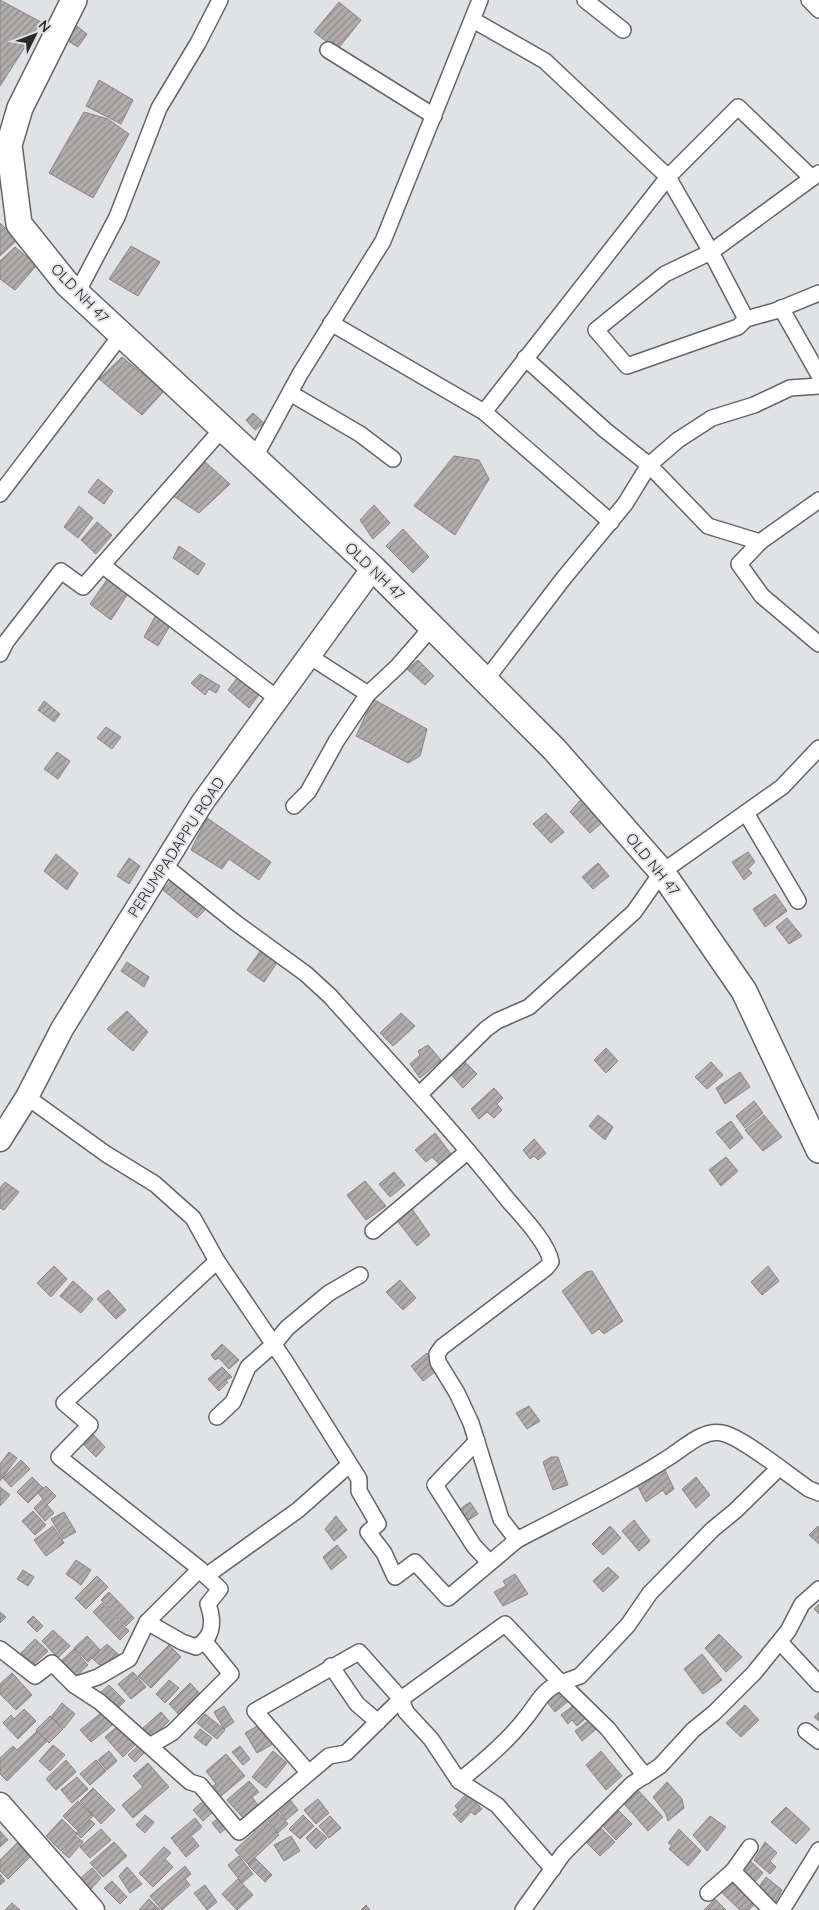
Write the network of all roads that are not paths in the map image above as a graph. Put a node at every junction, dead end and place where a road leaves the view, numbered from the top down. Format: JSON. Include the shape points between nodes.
{"nodes":[{"id":1,"x":74,"y":0,"type":"edge"},
{"id":2,"x":220,"y":0,"type":"edge"},
{"id":3,"x":480,"y":0,"type":"edge"},
{"id":4,"x":585,"y":0,"type":"edge"},
{"id":5,"x":809,"y":0,"type":"edge"},
{"id":6,"x":819,"y":10,"type":"edge"},
{"id":7,"x":473,"y":20,"type":"junction"},
{"id":8,"x":622,"y":30,"type":"dead end"},
{"id":9,"x":328,"y":50,"type":"dead end"},
{"id":10,"x":434,"y":116,"type":"junction"},
{"id":11,"x":4,"y":141,"type":"edge"},
{"id":12,"x":5,"y":174,"type":"edge"},
{"id":13,"x":816,"y":175,"type":"edge"},
{"id":14,"x":668,"y":177,"type":"junction"},
{"id":15,"x":711,"y":252,"type":"junction"},
{"id":16,"x":77,"y":293,"type":"junction"},
{"id":17,"x":819,"y":293,"type":"edge"},
{"id":18,"x":781,"y":308,"type":"junction"},
{"id":19,"x":746,"y":319,"type":"junction"},
{"id":20,"x":331,"y":323,"type":"junction"},
{"id":21,"x":121,"y":335,"type":"junction"},
{"id":22,"x":525,"y":358,"type":"junction"},
{"id":23,"x":819,"y":375,"type":"edge"},
{"id":24,"x":819,"y":386,"type":"edge"},
{"id":25,"x":290,"y":393,"type":"junction"},
{"id":26,"x":484,"y":412,"type":"junction"},
{"id":27,"x":223,"y":428,"type":"junction"},
{"id":28,"x":254,"y":458,"type":"junction"},
{"id":29,"x":393,"y":459,"type":"dead end"},
{"id":30,"x":649,"y":465,"type":"junction"},
{"id":31,"x":0,"y":494,"type":"edge"},
{"id":32,"x":819,"y":500,"type":"edge"},
{"id":33,"x":611,"y":522,"type":"junction"},
{"id":34,"x":760,"y":542,"type":"junction"},
{"id":35,"x":102,"y":565,"type":"junction"},
{"id":36,"x":373,"y":568,"type":"junction"},
{"id":37,"x":432,"y":627,"type":"junction"},
{"id":38,"x":819,"y":644,"type":"edge"},
{"id":39,"x":0,"y":654,"type":"edge"},
{"id":40,"x":308,"y":656,"type":"junction"},
{"id":41,"x":485,"y":681,"type":"junction"},
{"id":42,"x":368,"y":694,"type":"junction"},
{"id":43,"x":278,"y":699,"type":"junction"},
{"id":44,"x":819,"y":748,"type":"edge"},
{"id":45,"x":294,"y":806,"type":"dead end"},
{"id":46,"x":746,"y":813,"type":"junction"},
{"id":47,"x":165,"y":866,"type":"junction"},
{"id":48,"x":662,"y":872,"type":"junction"},
{"id":49,"x":798,"y":901,"type":"dead end"},
{"id":50,"x":419,"y":1095,"type":"junction"},
{"id":51,"x":27,"y":1097,"type":"junction"},
{"id":52,"x":0,"y":1140,"type":"edge"},
{"id":53,"x":819,"y":1150,"type":"edge"},
{"id":54,"x":468,"y":1151,"type":"junction"},
{"id":55,"x":372,"y":1231,"type":"dead end"},
{"id":56,"x":217,"y":1261,"type":"junction"},
{"id":57,"x":360,"y":1275,"type":"dead end"},
{"id":58,"x":274,"y":1344,"type":"junction"},
{"id":59,"x":217,"y":1417,"type":"dead end"},
{"id":60,"x":477,"y":1441,"type":"junction"},
{"id":61,"x":350,"y":1465,"type":"junction"},
{"id":62,"x":779,"y":1468,"type":"junction"},
{"id":63,"x":819,"y":1493,"type":"edge"},
{"id":64,"x":517,"y":1540,"type":"junction"},
{"id":65,"x":489,"y":1562,"type":"junction"},
{"id":66,"x":203,"y":1572,"type":"junction"},
{"id":67,"x":819,"y":1589,"type":"edge"},
{"id":68,"x":147,"y":1622,"type":"junction"},
{"id":69,"x":205,"y":1642,"type":"junction"},
{"id":70,"x":780,"y":1642,"type":"junction"},
{"id":71,"x":0,"y":1649,"type":"edge"},
{"id":72,"x":331,"y":1666,"type":"junction"},
{"id":73,"x":561,"y":1683,"type":"junction"},
{"id":74,"x":819,"y":1684,"type":"edge"},
{"id":75,"x":74,"y":1685,"type":"junction"},
{"id":76,"x":401,"y":1699,"type":"junction"},
{"id":77,"x":378,"y":1722,"type":"junction"},
{"id":78,"x":806,"y":1731,"type":"dead end"},
{"id":79,"x":819,"y":1741,"type":"edge"},
{"id":80,"x":151,"y":1745,"type":"junction"},
{"id":81,"x":308,"y":1772,"type":"junction"},
{"id":82,"x":645,"y":1776,"type":"junction"},
{"id":83,"x":459,"y":1781,"type":"junction"},
{"id":84,"x":0,"y":1804,"type":"edge"},
{"id":85,"x":750,"y":1847,"type":"dead end"},
{"id":86,"x":819,"y":1850,"type":"edge"},
{"id":87,"x":553,"y":1869,"type":"junction"},
{"id":88,"x":733,"y":1871,"type":"junction"},
{"id":89,"x":708,"y":1893,"type":"dead end"},
{"id":90,"x":93,"y":1910,"type":"edge"},
{"id":91,"x":523,"y":1910,"type":"edge"},
{"id":92,"x":772,"y":1910,"type":"edge"},
{"id":93,"x":782,"y":1910,"type":"edge"}],
"edges":[{"from":1,"to":11,"type":"main road","name":"OLD NH 47"},
{"from":2,"to":16,"type":"street","via":[[159,108],[117,217]]},
{"from":3,"to":7,"type":"street"},
{"from":4,"to":8,"type":"street"},
{"from":5,"to":6,"type":"street"},
{"from":7,"to":10,"type":"street"},
{"from":7,"to":14,"type":"street","via":[[545,61]]},
{"from":9,"to":10,"type":"street"},
{"from":10,"to":20,"type":"street","via":[[383,241]]},
{"from":11,"to":12,"type":"main road","name":"OLD NH 47"},
{"from":12,"to":16,"type":"main road","name":"OLD NH 47","via":[[19,224]]},
{"from":13,"to":14,"type":"street","via":[[738,107]]},
{"from":13,"to":15,"type":"street"},
{"from":14,"to":15,"type":"street"},
{"from":14,"to":22,"type":"street"},
{"from":15,"to":19,"type":"street"},
{"from":15,"to":19,"type":"street","via":[[664,274],[596,330],[627,366],[738,327]]},
{"from":16,"to":21,"type":"main road","name":"OLD NH 47"},
{"from":17,"to":18,"type":"street"},
{"from":18,"to":19,"type":"street"},
{"from":18,"to":23,"type":"street"},
{"from":20,"to":25,"type":"street"},
{"from":20,"to":26,"type":"street"},
{"from":21,"to":27,"type":"main road","name":"OLD NH 47"},
{"from":21,"to":31,"type":"street"},
{"from":22,"to":26,"type":"street"},
{"from":22,"to":30,"type":"street"},
{"from":24,"to":30,"type":"street","via":[[790,388],[754,406],[712,418],[678,440]]},
{"from":25,"to":28,"type":"street"},
{"from":25,"to":29,"type":"street","via":[[360,434]]},
{"from":26,"to":33,"type":"street"},
{"from":27,"to":28,"type":"main road","name":"OLD NH 47"},
{"from":27,"to":35,"type":"street"},
{"from":28,"to":36,"type":"main road","name":"OLD NH 47"},
{"from":30,"to":33,"type":"street"},
{"from":30,"to":34,"type":"street","via":[[708,526]]},
{"from":32,"to":34,"type":"street"},
{"from":33,"to":41,"type":"street"},
{"from":34,"to":38,"type":"street","via":[[739,564],[762,596]]},
{"from":35,"to":39,"type":"street","via":[[83,587],[60,571]]},
{"from":35,"to":43,"type":"street"},
{"from":36,"to":37,"type":"main road","name":"OLD NH 47"},
{"from":36,"to":40,"type":"main road","name":"PERUMPADAPPU ROAD"},
{"from":37,"to":41,"type":"main road","name":"OLD NH 47"},
{"from":37,"to":42,"type":"street"},
{"from":40,"to":42,"type":"street"},
{"from":40,"to":43,"type":"main road","name":"PERUMPADAPPU ROAD"},
{"from":41,"to":48,"type":"main road","name":"OLD NH 47","via":[[554,749]]},
{"from":42,"to":45,"type":"street","via":[[308,792]]},
{"from":43,"to":47,"type":"main road","name":"PERUMPADAPPU ROAD","via":[[202,803]]},
{"from":44,"to":46,"type":"street","via":[[782,787]]},
{"from":46,"to":48,"type":"street"},
{"from":46,"to":49,"type":"street"},
{"from":47,"to":50,"type":"street","via":[[306,974],[330,996]]},
{"from":47,"to":51,"type":"main road","name":"PERUMPADAPPU ROAD","via":[[131,915],[62,1029]]},
{"from":48,"to":50,"type":"street","via":[[634,912],[530,1007],[486,1029]]},
{"from":48,"to":53,"type":"main road","name":"OLD NH 47","via":[[744,991]]},
{"from":50,"to":54,"type":"street"},
{"from":51,"to":52,"type":"main road","name":"PERUMPADAPPU ROAD"},
{"from":51,"to":56,"type":"street","via":[[106,1154],[155,1184],[193,1218]]},
{"from":54,"to":55,"type":"street"},
{"from":54,"to":60,"type":"street","via":[[540,1239],[551,1262],[436,1354],[457,1392]]},
{"from":56,"to":58,"type":"street"},
{"from":56,"to":66,"type":"street","via":[[64,1403],[90,1425],[59,1457]]},
{"from":57,"to":58,"type":"street","via":[[328,1292],[302,1313]]},
{"from":58,"to":59,"type":"street","via":[[248,1367],[233,1402]]},
{"from":58,"to":61,"type":"street"},
{"from":60,"to":64,"type":"street","via":[[501,1518]]},
{"from":60,"to":65,"type":"street","via":[[435,1485],[474,1546]]},
{"from":61,"to":65,"type":"street","via":[[359,1479],[359,1491],[378,1524],[368,1532],[384,1553],[394,1577],[415,1562],[448,1598]]},
{"from":61,"to":66,"type":"street","via":[[298,1510]]},
{"from":62,"to":63,"type":"street"},
{"from":62,"to":64,"type":"street","via":[[740,1441],[723,1433],[707,1433],[654,1467]]},
{"from":62,"to":73,"type":"street","via":[[650,1593],[628,1625],[580,1676]]},
{"from":64,"to":65,"type":"street"},
{"from":66,"to":68,"type":"street"},
{"from":66,"to":69,"type":"street","via":[[220,1589],[208,1604],[213,1618]]},
{"from":67,"to":70,"type":"street","via":[[802,1604]]},
{"from":68,"to":69,"type":"street","via":[[196,1647]]},
{"from":68,"to":75,"type":"street","via":[[129,1659]]},
{"from":69,"to":80,"type":"street","via":[[231,1674],[172,1733]]},
{"from":70,"to":74,"type":"street"},
{"from":70,"to":82,"type":"street","via":[[721,1706],[660,1766]]},
{"from":71,"to":75,"type":"street","via":[[34,1676],[52,1663]]},
{"from":72,"to":76,"type":"street","via":[[359,1652]]},
{"from":72,"to":77,"type":"street","via":[[357,1704]]},
{"from":72,"to":81,"type":"street","via":[[255,1711]]},
{"from":73,"to":76,"type":"street","via":[[505,1624]]},
{"from":73,"to":82,"type":"street","via":[[608,1729]]},
{"from":73,"to":83,"type":"street","via":[[549,1687],[524,1721]]},
{"from":75,"to":80,"type":"street","via":[[100,1702]]},
{"from":76,"to":77,"type":"street"},
{"from":76,"to":83,"type":"street","via":[[406,1712],[431,1739]]},
{"from":77,"to":81,"type":"street","via":[[346,1753],[328,1756]]},
{"from":78,"to":79,"type":"street"},
{"from":80,"to":81,"type":"street","via":[[190,1782],[200,1784],[239,1832]]},
{"from":82,"to":87,"type":"street","via":[[625,1791],[563,1854]]},
{"from":83,"to":87,"type":"street","via":[[497,1805]]},
{"from":84,"to":90,"type":"main road"},
{"from":85,"to":88,"type":"street"},
{"from":86,"to":93,"type":"street"},
{"from":87,"to":91,"type":"street"},
{"from":88,"to":89,"type":"street"},
{"from":88,"to":92,"type":"street"}]}
